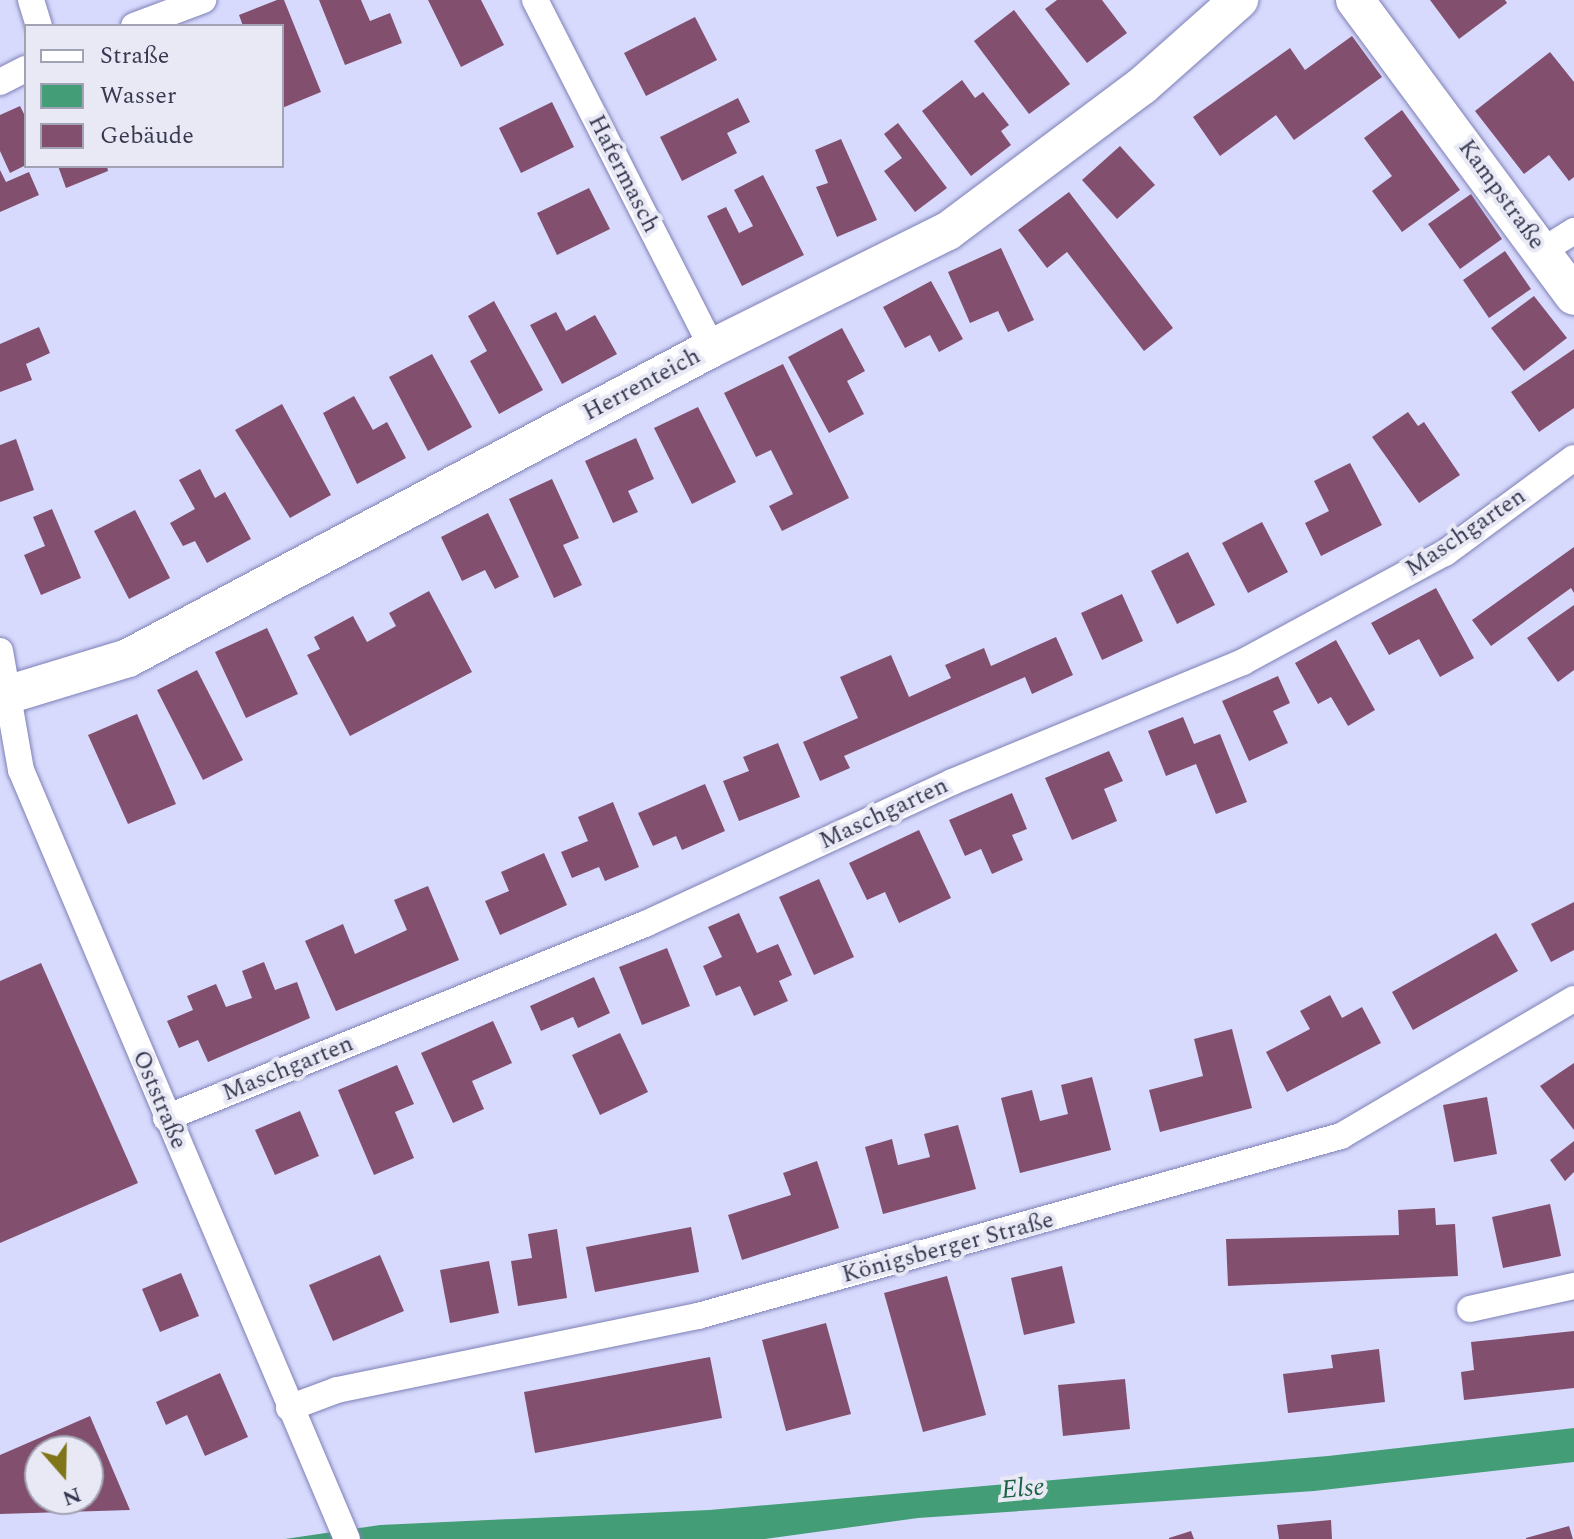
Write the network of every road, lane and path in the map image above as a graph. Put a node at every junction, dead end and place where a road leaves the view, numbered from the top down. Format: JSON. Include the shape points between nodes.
{"nodes":[{"id":1,"x":31,"y":0,"type":"edge"},
{"id":2,"x":203,"y":0,"type":"edge"},
{"id":3,"x":535,"y":0,"type":"edge"},
{"id":4,"x":1239,"y":0,"type":"edge"},
{"id":5,"x":1355,"y":0,"type":"edge"},
{"id":6,"x":38,"y":24,"type":"edge"},
{"id":7,"x":139,"y":24,"type":"edge"},
{"id":8,"x":24,"y":70,"type":"edge"},
{"id":9,"x":0,"y":82,"type":"edge"},
{"id":10,"x":1574,"y":231,"type":"edge"},
{"id":11,"x":1542,"y":251,"type":"junction"},
{"id":12,"x":1574,"y":296,"type":"edge"},
{"id":13,"x":712,"y":348,"type":"junction"},
{"id":14,"x":1574,"y":458,"type":"edge"},
{"id":15,"x":0,"y":651,"type":"edge"},
{"id":16,"x":5,"y":696,"type":"edge"},
{"id":17,"x":1574,"y":999,"type":"edge"},
{"id":18,"x":166,"y":1118,"type":"junction"},
{"id":19,"x":1574,"y":1286,"type":"edge"},
{"id":20,"x":1470,"y":1309,"type":"dead end"},
{"id":21,"x":289,"y":1408,"type":"junction"},
{"id":22,"x":347,"y":1539,"type":"edge"}],
"edges":[{"from":1,"to":6,"type":"street"},
{"from":2,"to":7,"type":"street"},
{"from":3,"to":13,"type":"street","name":"Hafermasch"},
{"from":4,"to":13,"type":"street","name":"Herrenteich","via":[[1142,86],[948,231]]},
{"from":5,"to":11,"type":"street","name":"Kampstraße"},
{"from":8,"to":9,"type":"street"},
{"from":10,"to":11,"type":"street"},
{"from":11,"to":12,"type":"street","name":"Kampstraße"},
{"from":13,"to":16,"type":"street","name":"Herrenteich","via":[[128,658]]},
{"from":14,"to":18,"type":"street","name":"Maschgarten","via":[[1445,553],[1243,662],[952,782],[645,924]]},
{"from":15,"to":16,"type":"street","name":"Oststraße"},
{"from":16,"to":18,"type":"street","name":"Oststraße","via":[[21,770]]},
{"from":17,"to":21,"type":"street","name":"Königsberger Straße","via":[[1341,1136],[698,1316],[337,1390]]},
{"from":18,"to":21,"type":"street","name":"Oststraße"},
{"from":19,"to":20,"type":"street"},
{"from":21,"to":22,"type":"street","name":"Oststraße"}]}
